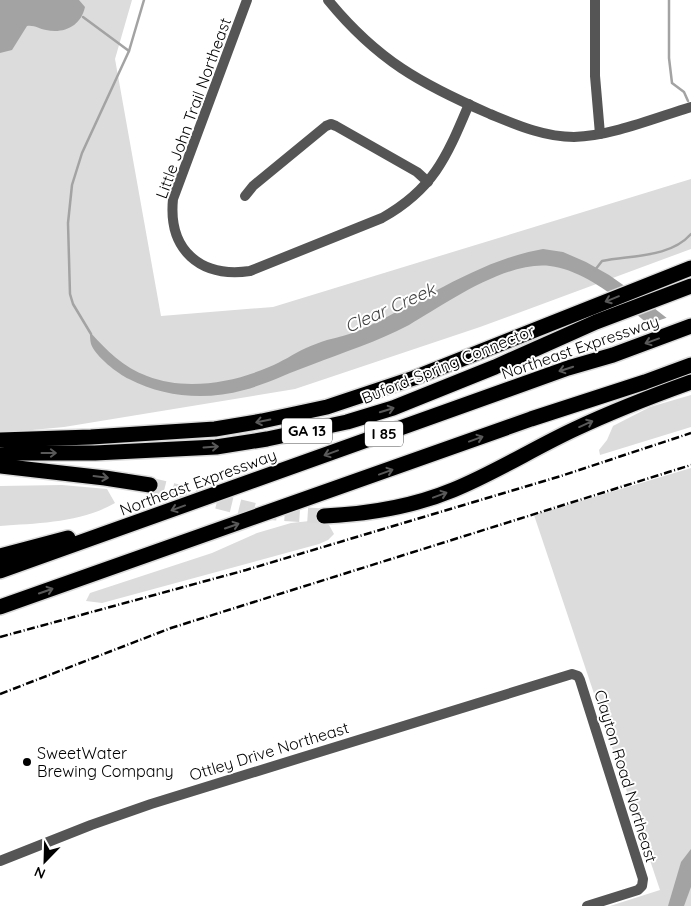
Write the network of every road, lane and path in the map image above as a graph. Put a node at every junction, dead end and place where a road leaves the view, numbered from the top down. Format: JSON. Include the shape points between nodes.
{"nodes":[{"id":1,"x":328,"y":0,"type":"edge"},
{"id":2,"x":247,"y":1,"type":"edge"},
{"id":3,"x":594,"y":2,"type":"edge"},
{"id":4,"x":469,"y":104,"type":"junction"},
{"id":5,"x":691,"y":107,"type":"edge"},
{"id":6,"x":600,"y":134,"type":"junction"},
{"id":7,"x":428,"y":182,"type":"junction"},
{"id":8,"x":245,"y":196,"type":"dead end"},
{"id":9,"x":691,"y":268,"type":"edge"},
{"id":10,"x":691,"y":286,"type":"edge"},
{"id":11,"x":593,"y":315,"type":"junction"},
{"id":12,"x":691,"y":326,"type":"edge"},
{"id":13,"x":691,"y":365,"type":"edge"},
{"id":14,"x":691,"y":382,"type":"edge"},
{"id":15,"x":0,"y":440,"type":"edge"},
{"id":16,"x":0,"y":455,"type":"edge"},
{"id":17,"x":0,"y":466,"type":"edge"},
{"id":18,"x":150,"y":485,"type":"tunnel mouth"},
{"id":19,"x":157,"y":516,"type":"junction"},
{"id":20,"x":324,"y":516,"type":"tunnel mouth"},
{"id":21,"x":0,"y":556,"type":"edge"},
{"id":22,"x":0,"y":571,"type":"edge"},
{"id":23,"x":0,"y":607,"type":"edge"},
{"id":24,"x":522,"y":688,"type":"joint"},
{"id":25,"x":0,"y":861,"type":"edge"},
{"id":26,"x":588,"y":906,"type":"edge"}],
"edges":[{"from":1,"to":4,"type":"street","via":[[383,56],[424,83]]},
{"from":2,"to":7,"type":"street","name":"Little John Trail Northeast","via":[[173,199],[174,229],[189,255],[217,271],[250,271],[382,218],[406,203]]},
{"from":3,"to":6,"type":"street"},
{"from":4,"to":6,"type":"street","via":[[544,134],[572,137]]},
{"from":4,"to":7,"type":"street","name":"Little John Trail Northeast","via":[[449,152]]},
{"from":5,"to":6,"type":"street"},
{"from":7,"to":8,"type":"street","via":[[417,172],[331,124],[253,186]]},
{"from":9,"to":11,"type":"highway","name":"Buford-Spring Connector","number":"GA 13","one_way":true},
{"from":10,"to":11,"type":"highway","name":"Buford-Spring Connector","number":"GA 13"},
{"from":11,"to":15,"type":"highway","name":"Buford-Spring Connector","number":"GA 13","one_way":true,"via":[[327,407],[262,421],[206,430]]},
{"from":16,"to":11,"type":"highway","name":"Buford-Spring Connector","number":"GA 13","one_way":true,"via":[[216,447],[306,431],[393,408],[495,367]]},
{"from":12,"to":19,"type":"highway","name":"Northeast Expressway","number":"I 85","one_way":true},
{"from":23,"to":13,"type":"highway","number":"I 85","one_way":true},
{"from":20,"to":14,"type":"highway","one_way":true,"via":[[377,511],[436,496],[478,479],[574,429]]},
{"from":17,"to":18,"type":"highway","one_way":true},
{"from":19,"to":21,"type":"highway"},
{"from":19,"to":22,"type":"highway","name":"Northeast Expressway","number":"I 85"},
{"from":24,"to":25,"type":"street","name":"Ottley Drive Northeast","via":[[151,804]]},
{"from":24,"to":26,"type":"street","name":"Clayton Road Northeast","via":[[568,674],[578,676],[642,879],[638,890]]}]}
